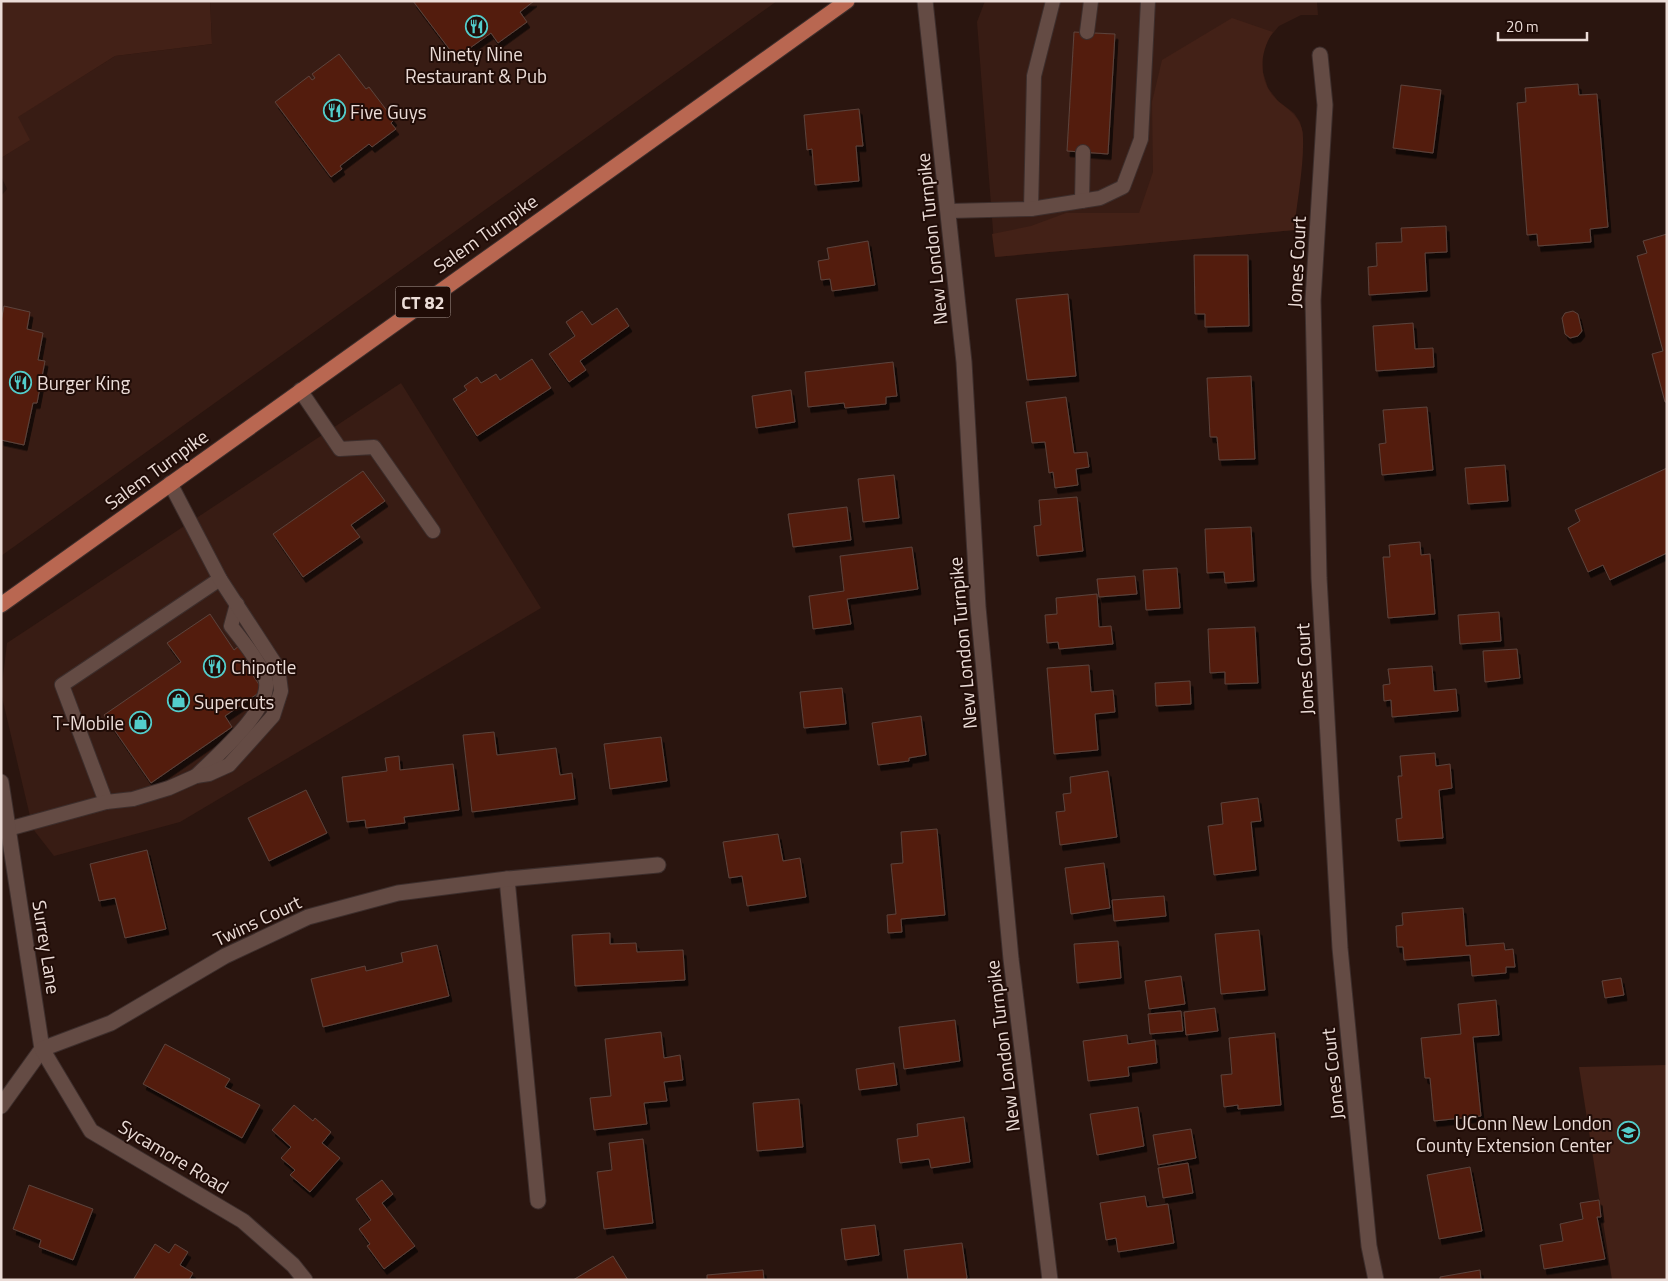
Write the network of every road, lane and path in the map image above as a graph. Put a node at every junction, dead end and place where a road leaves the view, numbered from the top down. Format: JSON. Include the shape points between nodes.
{"nodes":[{"id":1,"x":847,"y":1,"type":"edge"},
{"id":2,"x":925,"y":1,"type":"edge"},
{"id":3,"x":1052,"y":1,"type":"edge"},
{"id":4,"x":1091,"y":1,"type":"edge"},
{"id":5,"x":1148,"y":1,"type":"edge"},
{"id":6,"x":1087,"y":32,"type":"dead end"},
{"id":7,"x":1320,"y":54,"type":"dead end"},
{"id":8,"x":1083,"y":152,"type":"dead end"},
{"id":9,"x":1082,"y":201,"type":"junction"},
{"id":10,"x":1031,"y":208,"type":"junction"},
{"id":11,"x":949,"y":211,"type":"junction"},
{"id":12,"x":300,"y":390,"type":"junction"},
{"id":13,"x":170,"y":484,"type":"junction"},
{"id":14,"x":434,"y":531,"type":"dead end"},
{"id":15,"x":220,"y":579,"type":"junction"},
{"id":16,"x":1,"y":605,"type":"edge"},
{"id":17,"x":1,"y":782,"type":"edge"},
{"id":18,"x":106,"y":802,"type":"junction"},
{"id":19,"x":8,"y":829,"type":"junction"},
{"id":20,"x":658,"y":865,"type":"dead end"},
{"id":21,"x":507,"y":879,"type":"junction"},
{"id":22,"x":42,"y":1049,"type":"junction"},
{"id":23,"x":1,"y":1106,"type":"edge"},
{"id":24,"x":538,"y":1201,"type":"dead end"},
{"id":25,"x":306,"y":1280,"type":"edge"},
{"id":26,"x":1050,"y":1280,"type":"edge"},
{"id":27,"x":1376,"y":1280,"type":"edge"}],
"edges":[{"from":1,"to":12,"type":"main road","name":"Salem Turnpike","number":"CT 82"},
{"from":2,"to":11,"type":"street","name":"New London Turnpike"},
{"from":3,"to":10,"type":"lane","via":[[1034,76]]},
{"from":4,"to":6,"type":"lane"},
{"from":5,"to":9,"type":"lane","via":[[1141,139],[1124,187],[1100,198]]},
{"from":7,"to":27,"type":"street","name":"Jones Court","via":[[1325,105],[1313,300],[1319,578],[1340,948],[1369,1246]]},
{"from":8,"to":9,"type":"lane"},
{"from":9,"to":10,"type":"lane"},
{"from":10,"to":11,"type":"lane"},
{"from":11,"to":26,"type":"street","name":"New London Turnpike","via":[[964,362],[978,607],[1010,949]]},
{"from":12,"to":13,"type":"main road","name":"Salem Turnpike","number":"CT 82"},
{"from":12,"to":14,"type":"lane","via":[[340,449],[374,447]]},
{"from":13,"to":15,"type":"lane"},
{"from":13,"to":16,"type":"main road","name":"Salem Turnpike","number":"CT 82"},
{"from":15,"to":18,"type":"lane","via":[[62,685]]},
{"from":15,"to":18,"type":"lane","via":[[236,604],[231,626],[266,680],[266,694],[228,744],[196,776],[133,799]]},
{"from":17,"to":19,"type":"street","name":"Surrey Lane"},
{"from":18,"to":19,"type":"lane"},
{"from":19,"to":22,"type":"street","name":"Surrey Lane"},
{"from":20,"to":21,"type":"street","name":"Twins Court"},
{"from":21,"to":22,"type":"street","name":"Twins Court","via":[[398,893],[308,917],[225,956],[111,1023]]},
{"from":21,"to":24,"type":"street"},
{"from":22,"to":23,"type":"street"},
{"from":22,"to":25,"type":"street","name":"Sycamore Road","via":[[91,1130],[243,1221]]}]}
